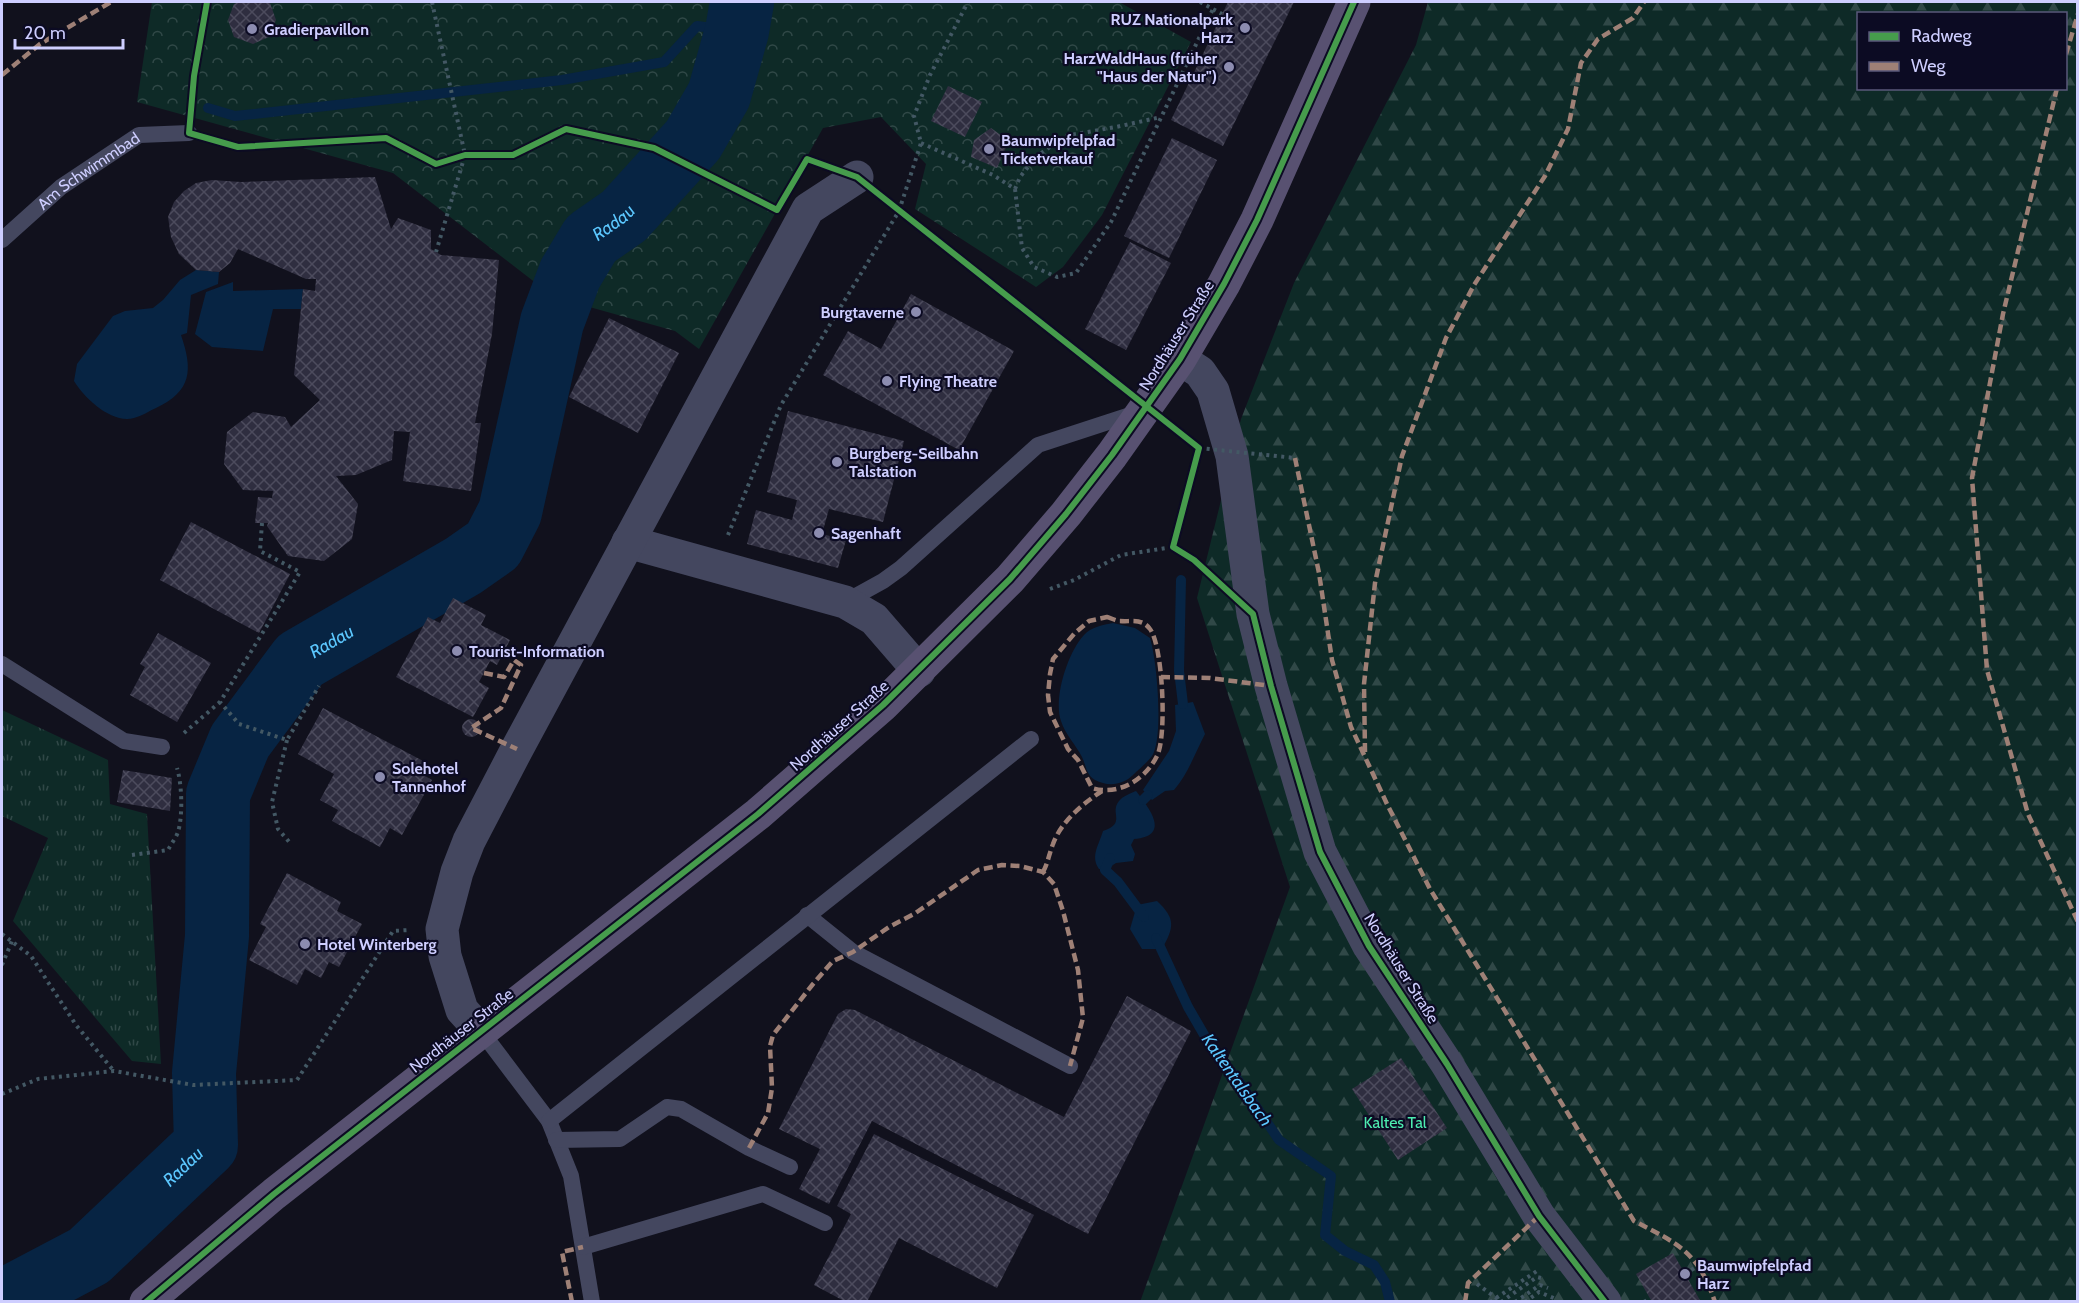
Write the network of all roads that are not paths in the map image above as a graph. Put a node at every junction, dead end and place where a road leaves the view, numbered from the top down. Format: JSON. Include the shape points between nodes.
{"nodes":[{"id":1,"x":1354,"y":2,"type":"edge"},
{"id":2,"x":189,"y":133,"type":"road end"},
{"id":3,"x":858,"y":177,"type":"dead end"},
{"id":4,"x":2,"y":240,"type":"edge"},
{"id":5,"x":1180,"y":359,"type":"junction"},
{"id":6,"x":1146,"y":410,"type":"junction"},
{"id":7,"x":628,"y":542,"type":"junction"},
{"id":8,"x":845,"y":602,"type":"junction"},
{"id":9,"x":2,"y":664,"type":"edge"},
{"id":10,"x":919,"y":670,"type":"junction"},
{"id":11,"x":1031,"y":739,"type":"dead end"},
{"id":12,"x":166,"y":747,"type":"road end"},
{"id":13,"x":807,"y":915,"type":"junction"},
{"id":14,"x":481,"y":1031,"type":"junction"},
{"id":15,"x":1070,"y":1066,"type":"dead end"},
{"id":16,"x":549,"y":1121,"type":"junction"},
{"id":17,"x":556,"y":1140,"type":"junction"},
{"id":18,"x":790,"y":1167,"type":"dead end"},
{"id":19,"x":825,"y":1223,"type":"dead end"},
{"id":20,"x":583,"y":1247,"type":"junction"},
{"id":21,"x":146,"y":1302,"type":"edge"},
{"id":22,"x":592,"y":1302,"type":"edge"},
{"id":23,"x":1605,"y":1302,"type":"edge"}],
"edges":[{"from":1,"to":5,"type":"main road","name":"Nordhäuser Straße","via":[[1257,220]]},
{"from":2,"to":4,"type":"lane","name":"Am Schwimmbad","via":[[140,135],[61,187]]},
{"from":3,"to":7,"type":"street","name":"Nordhäuser Straße","via":[[808,209]]},
{"from":5,"to":6,"type":"main road","name":"Nordhäuser Straße"},
{"from":5,"to":23,"type":"street","name":"Nordhäuser Straße","via":[[1200,372],[1213,391],[1232,456],[1253,614],[1320,852],[1370,946],[1539,1216]]},
{"from":6,"to":8,"type":"lane","via":[[1038,445],[901,568]]},
{"from":6,"to":10,"type":"main road","name":"Nordhäuser Straße","via":[[1010,579]]},
{"from":7,"to":8,"type":"street"},
{"from":7,"to":14,"type":"street","name":"Nordhäuser Straße","via":[[469,841],[457,872],[442,928],[445,956],[462,1010]]},
{"from":8,"to":10,"type":"street","via":[[874,619]]},
{"from":9,"to":12,"type":"lane","via":[[124,741]]},
{"from":10,"to":14,"type":"main road","name":"Nordhäuser Straße","via":[[758,814]]},
{"from":11,"to":13,"type":"lane"},
{"from":13,"to":15,"type":"lane","via":[[853,951]]},
{"from":13,"to":16,"type":"lane"},
{"from":14,"to":16,"type":"lane"},
{"from":14,"to":21,"type":"main road","name":"Nordhäuser Straße","via":[[274,1194]]},
{"from":16,"to":17,"type":"lane"},
{"from":17,"to":18,"type":"lane","via":[[620,1139],[667,1107],[681,1109]]},
{"from":17,"to":20,"type":"lane","via":[[571,1176]]},
{"from":19,"to":20,"type":"lane","via":[[763,1194]]},
{"from":20,"to":22,"type":"lane"}]}
